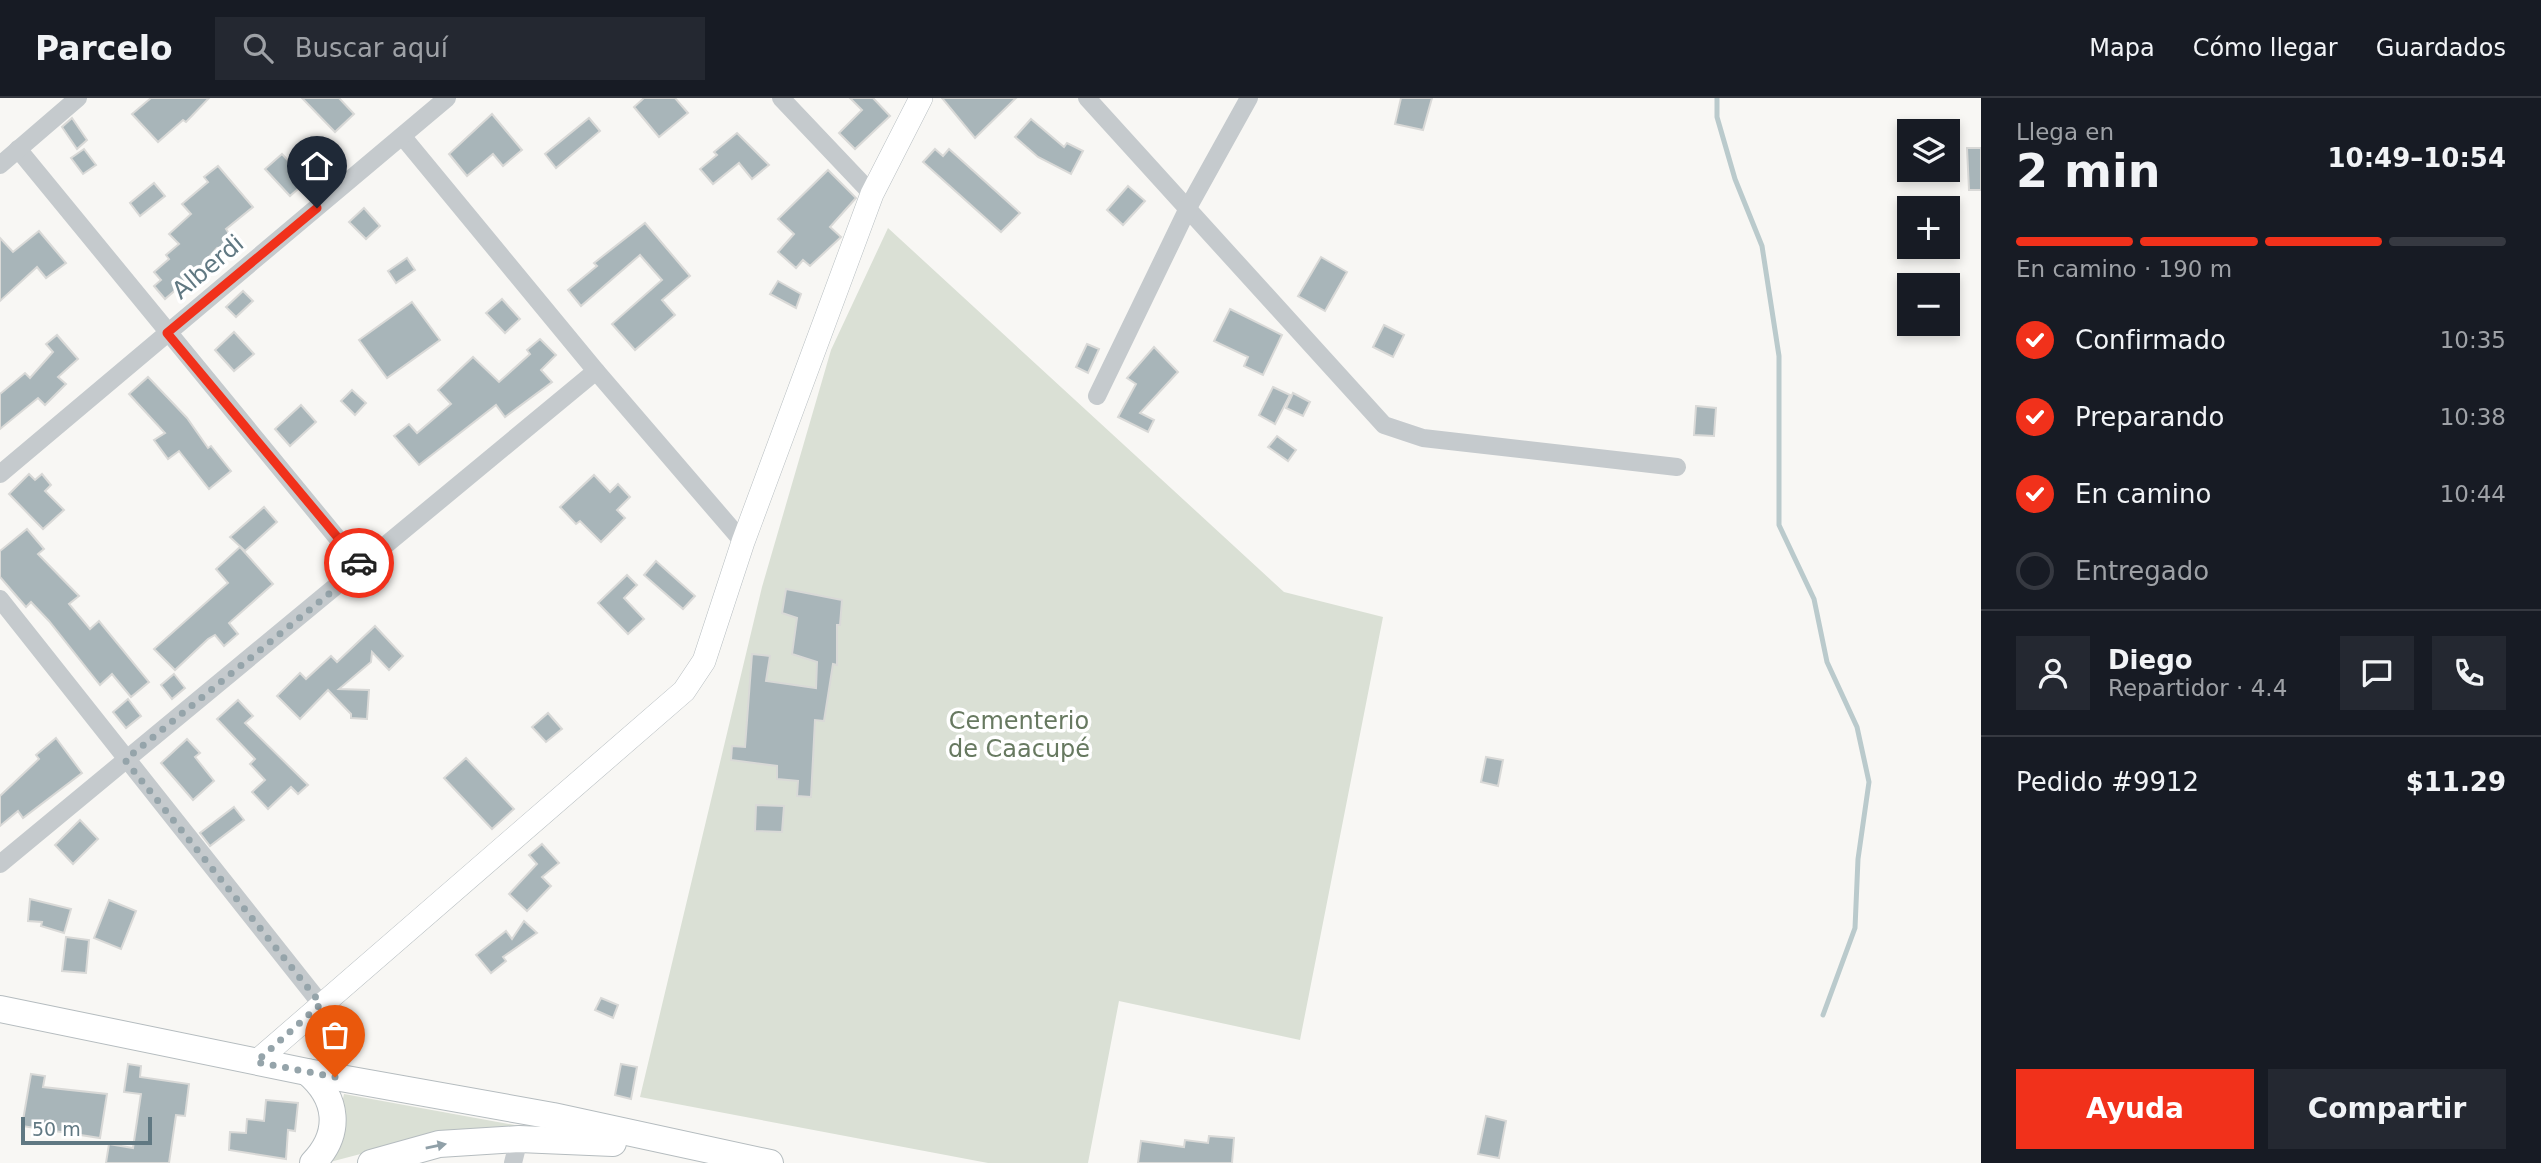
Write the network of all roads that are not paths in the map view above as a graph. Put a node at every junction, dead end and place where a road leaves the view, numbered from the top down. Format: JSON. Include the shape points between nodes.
{"nodes":[{"id":1,"x":78,"y":98,"type":"edge"},
{"id":2,"x":447,"y":98,"type":"edge"},
{"id":3,"x":781,"y":98,"type":"edge"},
{"id":4,"x":921,"y":98,"type":"edge"},
{"id":5,"x":1087,"y":98,"type":"edge"},
{"id":6,"x":1249,"y":98,"type":"edge"},
{"id":7,"x":403,"y":137,"type":"junction"},
{"id":8,"x":18,"y":149,"type":"junction"},
{"id":9,"x":0,"y":165,"type":"edge"},
{"id":10,"x":872,"y":194,"type":"junction"},
{"id":11,"x":1189,"y":206,"type":"junction"},
{"id":12,"x":167,"y":333,"type":"junction"},
{"id":13,"x":596,"y":371,"type":"junction"},
{"id":14,"x":1097,"y":396,"type":"dead end"},
{"id":15,"x":1678,"y":467,"type":"dead end"},
{"id":16,"x":0,"y":474,"type":"edge"},
{"id":17,"x":743,"y":542,"type":"junction"},
{"id":18,"x":362,"y":567,"type":"junction"},
{"id":19,"x":0,"y":599,"type":"edge"},
{"id":20,"x":125,"y":760,"type":"junction"},
{"id":21,"x":0,"y":864,"type":"edge"},
{"id":22,"x":321,"y":1004,"type":"junction"},
{"id":23,"x":0,"y":1009,"type":"edge"},
{"id":24,"x":256,"y":1062,"type":"junction"},
{"id":25,"x":307,"y":1072,"type":"junction"},
{"id":26,"x":698,"y":1149,"type":"junction"},
{"id":27,"x":516,"y":1151,"type":"edge"},
{"id":28,"x":313,"y":1163,"type":"edge"},
{"id":29,"x":370,"y":1163,"type":"edge"},
{"id":30,"x":770,"y":1163,"type":"edge"}],
"edges":[{"from":1,"to":8,"type":"street"},
{"from":2,"to":7,"type":"street","name":"Alberdi"},
{"from":3,"to":10,"type":"street"},
{"from":4,"to":10,"type":"street"},
{"from":5,"to":11,"type":"street"},
{"from":6,"to":11,"type":"street"},
{"from":7,"to":12,"type":"street","name":"Alberdi"},
{"from":7,"to":13,"type":"street"},
{"from":8,"to":9,"type":"street"},
{"from":8,"to":12,"type":"street"},
{"from":10,"to":17,"type":"street"},
{"from":11,"to":14,"type":"street"},
{"from":11,"to":15,"type":"street","via":[[1384,425],[1423,438]]},
{"from":12,"to":16,"type":"street","name":"Alberdi"},
{"from":12,"to":18,"type":"street"},
{"from":13,"to":17,"type":"street"},
{"from":13,"to":18,"type":"street"},
{"from":17,"to":22,"type":"street","via":[[704,661],[684,691]]},
{"from":18,"to":20,"type":"street"},
{"from":19,"to":20,"type":"street"},
{"from":20,"to":21,"type":"street"},
{"from":20,"to":22,"type":"street"},
{"from":22,"to":24,"type":"street"},
{"from":23,"to":24,"type":"main road"},
{"from":24,"to":25,"type":"main road"},
{"from":25,"to":26,"type":"main road","via":[[553,1116]]},
{"from":25,"to":28,"type":"main road","via":[[327,1093],[332,1109],[329,1140]]},
{"from":26,"to":27,"type":"main road"},
{"from":26,"to":30,"type":"main road"},
{"from":29,"to":27,"type":"main road","one_way":true,"via":[[439,1144]]}]}
